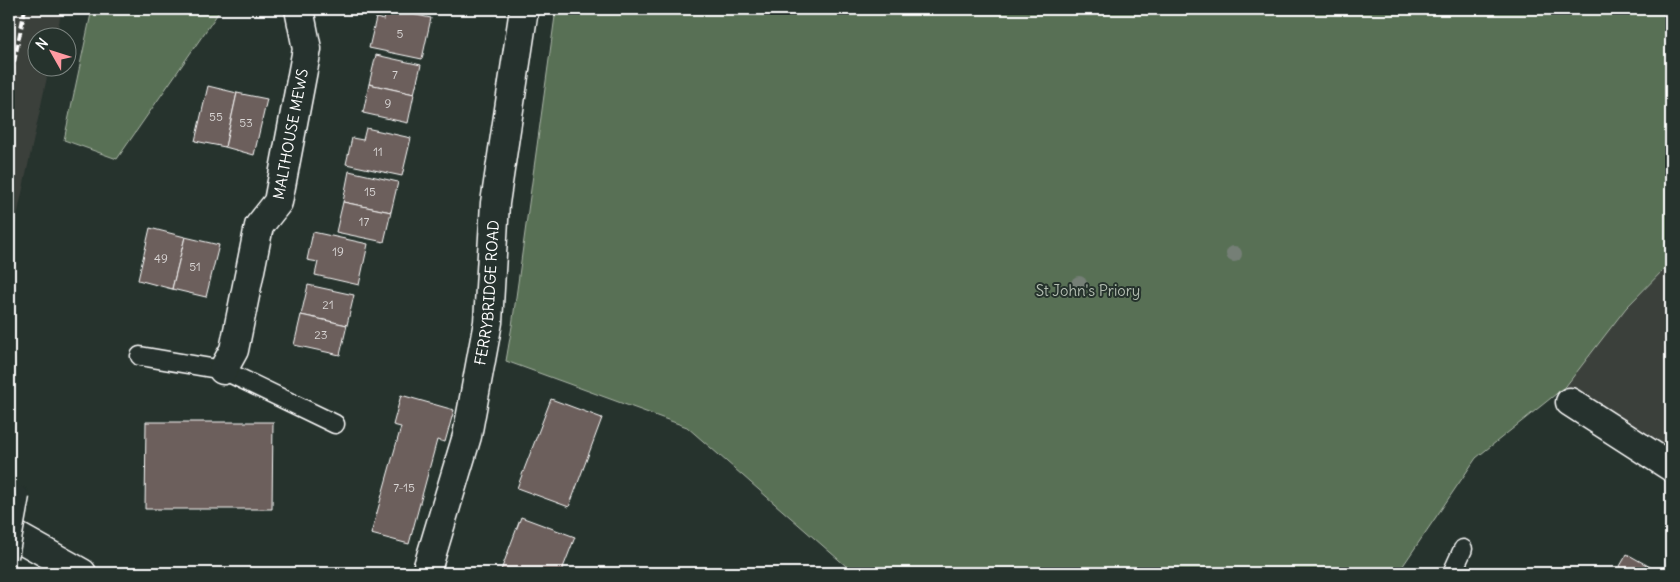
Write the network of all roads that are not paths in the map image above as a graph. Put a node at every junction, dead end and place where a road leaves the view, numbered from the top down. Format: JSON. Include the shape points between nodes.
{"nodes":[{"id":1,"x":299,"y":9,"type":"edge"},
{"id":2,"x":524,"y":9,"type":"edge"},
{"id":3,"x":140,"y":356,"type":"dead end"},
{"id":4,"x":223,"y":370,"type":"junction"},
{"id":5,"x":1570,"y":402,"type":"dead end"},
{"id":6,"x":335,"y":424,"type":"dead end"},
{"id":7,"x":1671,"y":467,"type":"edge"},
{"id":8,"x":20,"y":496,"type":"dead end"},
{"id":9,"x":9,"y":532,"type":"edge"},
{"id":10,"x":1463,"y":549,"type":"dead end"},
{"id":11,"x":9,"y":557,"type":"edge"},
{"id":12,"x":82,"y":573,"type":"edge"},
{"id":13,"x":426,"y":573,"type":"edge"},
{"id":14,"x":1452,"y":573,"type":"edge"}],
"edges":[{"from":1,"to":4,"type":"street","name":"MALTHOUSE MEWS","via":[[307,49],[278,202],[259,226],[234,350]]},
{"from":2,"to":13,"type":"street","name":"FERRYBRIDGE ROAD","via":[[495,203],[488,322],[467,436]]},
{"from":3,"to":4,"type":"lane"},
{"from":4,"to":6,"type":"lane"},
{"from":5,"to":7,"type":"street"},
{"from":8,"to":11,"type":"lane","bridge":true},
{"from":9,"to":12,"type":"street"},
{"from":10,"to":14,"type":"lane"}]}
